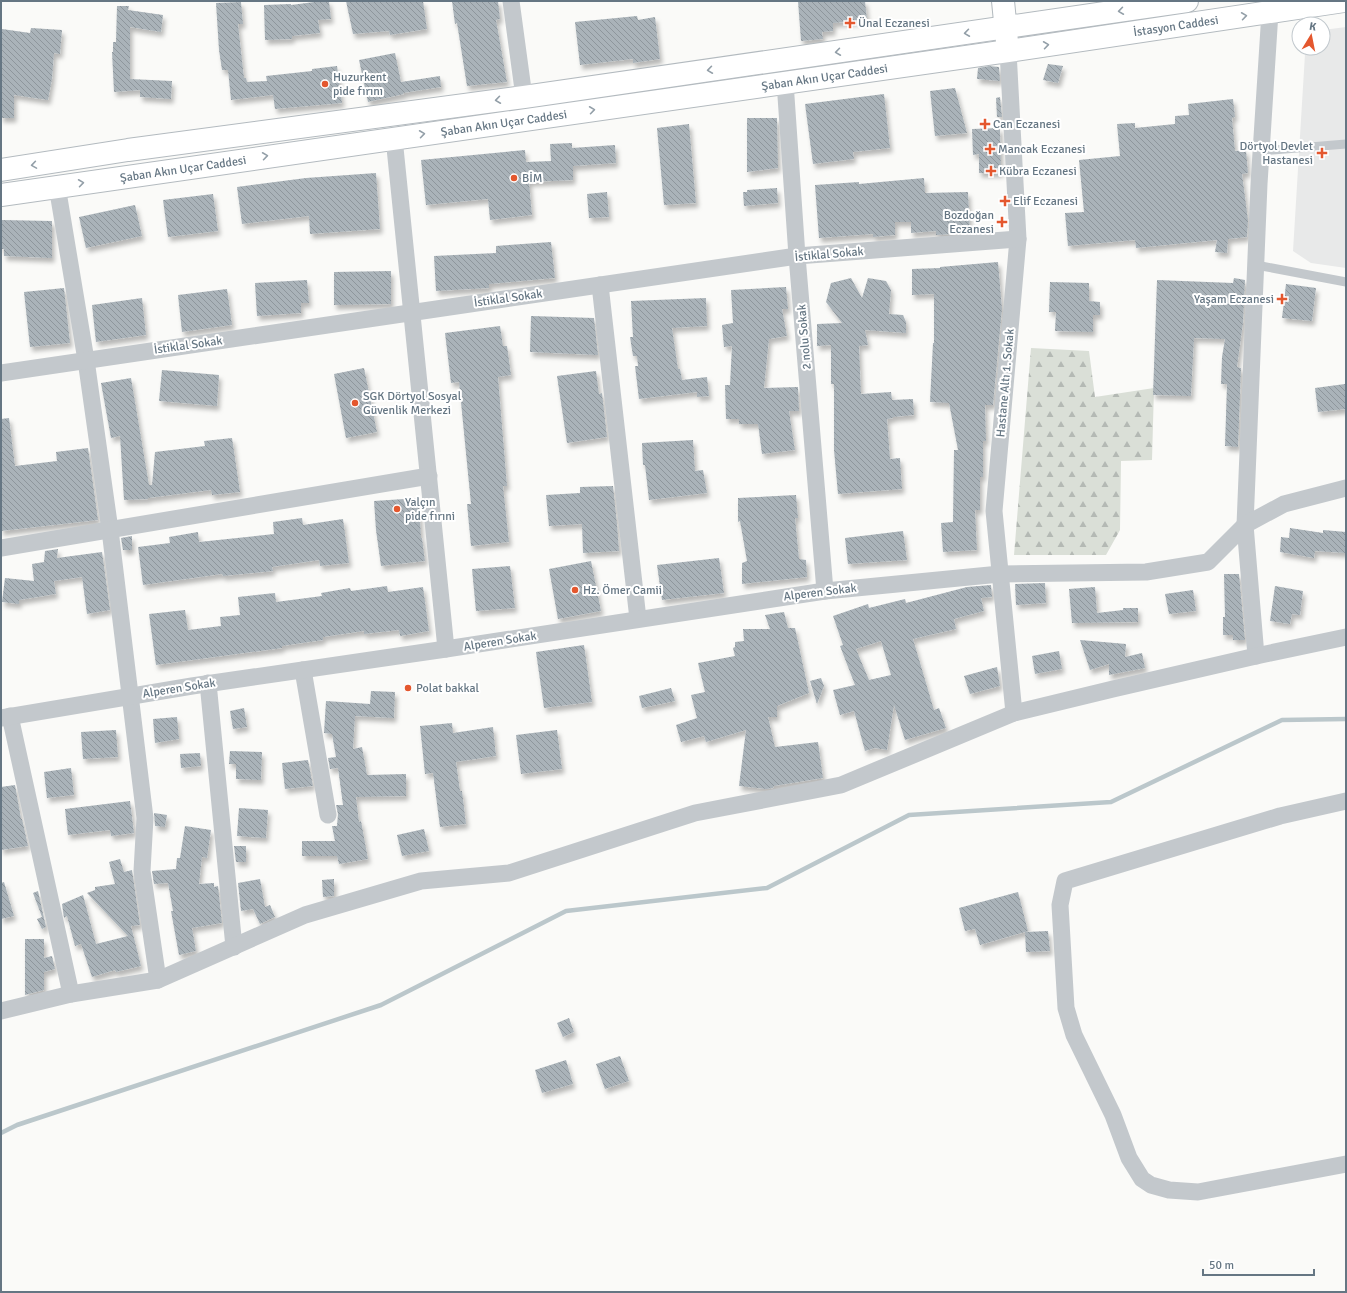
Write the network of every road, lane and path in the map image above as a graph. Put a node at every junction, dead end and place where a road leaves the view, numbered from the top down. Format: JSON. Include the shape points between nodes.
{"nodes":[{"id":1,"x":511,"y":1,"type":"edge"},
{"id":2,"x":1003,"y":1,"type":"edge"},
{"id":3,"x":1187,"y":1,"type":"edge"},
{"id":4,"x":1344,"y":1,"type":"edge"},
{"id":5,"x":1269,"y":6,"type":"edge"},
{"id":6,"x":1006,"y":28,"type":"junction"},
{"id":7,"x":1008,"y":51,"type":"junction"},
{"id":8,"x":786,"y":82,"type":"junction"},
{"id":9,"x":524,"y":97,"type":"junction"},
{"id":10,"x":394,"y":138,"type":"junction"},
{"id":11,"x":1346,"y":144,"type":"edge"},
{"id":12,"x":1261,"y":151,"type":"junction"},
{"id":13,"x":1,"y":170,"type":"edge"},
{"id":14,"x":57,"y":186,"type":"junction"},
{"id":15,"x":1,"y":194,"type":"edge"},
{"id":16,"x":1018,"y":239,"type":"junction"},
{"id":17,"x":798,"y":256,"type":"junction"},
{"id":18,"x":1256,"y":265,"type":"junction"},
{"id":19,"x":1346,"y":282,"type":"edge"},
{"id":20,"x":600,"y":285,"type":"junction"},
{"id":21,"x":412,"y":312,"type":"junction"},
{"id":22,"x":86,"y":360,"type":"junction"},
{"id":23,"x":1,"y":373,"type":"edge"},
{"id":24,"x":429,"y":476,"type":"junction"},
{"id":25,"x":1346,"y":488,"type":"edge"},
{"id":26,"x":1245,"y":525,"type":"junction"},
{"id":27,"x":110,"y":530,"type":"junction"},
{"id":28,"x":1,"y":548,"type":"edge"},
{"id":29,"x":1000,"y":574,"type":"junction"},
{"id":30,"x":825,"y":590,"type":"junction"},
{"id":31,"x":638,"y":619,"type":"junction"},
{"id":32,"x":1346,"y":637,"type":"edge"},
{"id":33,"x":446,"y":650,"type":"junction"},
{"id":34,"x":1256,"y":656,"type":"junction"},
{"id":35,"x":303,"y":670,"type":"junction"},
{"id":36,"x":208,"y":684,"type":"junction"},
{"id":37,"x":131,"y":696,"type":"junction"},
{"id":38,"x":1014,"y":713,"type":"junction"},
{"id":39,"x":6,"y":717,"type":"edge"},
{"id":40,"x":1346,"y":801,"type":"edge"},
{"id":41,"x":328,"y":815,"type":"dead end"},
{"id":42,"x":234,"y":946,"type":"junction"},
{"id":43,"x":158,"y":980,"type":"junction"},
{"id":44,"x":71,"y":994,"type":"junction"},
{"id":45,"x":1,"y":1011,"type":"edge"},
{"id":46,"x":1346,"y":1164,"type":"edge"}],
"edges":[{"from":1,"to":9,"type":"street"},
{"from":2,"to":6,"type":"main road"},
{"from":3,"to":6,"type":"main road","name":"İstasyon Caddesi","one_way":true},
{"from":4,"to":5,"type":"main road","name":"İstasyon Caddesi"},
{"from":7,"to":5,"type":"main road","name":"İstasyon Caddesi","one_way":true},
{"from":5,"to":12,"type":"street"},
{"from":6,"to":7,"type":"main road"},
{"from":6,"to":9,"type":"main road","name":"Şaban Akın Uçar Caddesi","one_way":true},
{"from":7,"to":8,"type":"main road","name":"Şaban Akın Uçar Caddesi"},
{"from":7,"to":16,"type":"street","name":"Hastane Altı 1. Sokak"},
{"from":10,"to":8,"type":"main road","name":"Şaban Akın Uçar Caddesi","one_way":true},
{"from":8,"to":17,"type":"street","name":"2 nolu Sokak"},
{"from":9,"to":13,"type":"main road","name":"Şaban Akın Uçar Caddesi","one_way":true,"via":[[128,150]]},
{"from":14,"to":10,"type":"main road","name":"Şaban Akın Uçar Caddesi","one_way":true},
{"from":10,"to":21,"type":"street"},
{"from":11,"to":12,"type":"lane"},
{"from":12,"to":18,"type":"street"},
{"from":14,"to":15,"type":"main road","name":"Şaban Akın Uçar Caddesi"},
{"from":14,"to":22,"type":"street"},
{"from":16,"to":17,"type":"street","name":"İstiklal Sokak"},
{"from":16,"to":29,"type":"street","name":"Hastane Altı 1. Sokak","via":[[994,510]]},
{"from":17,"to":20,"type":"street","name":"İstiklal Sokak"},
{"from":17,"to":30,"type":"street","name":"2 nolu Sokak"},
{"from":18,"to":19,"type":"lane"},
{"from":18,"to":26,"type":"street"},
{"from":20,"to":21,"type":"street","name":"İstiklal Sokak"},
{"from":20,"to":31,"type":"street"},
{"from":21,"to":22,"type":"street","name":"İstiklal Sokak"},
{"from":21,"to":24,"type":"street"},
{"from":22,"to":23,"type":"street","name":"İstiklal Sokak"},
{"from":22,"to":27,"type":"street"},
{"from":24,"to":27,"type":"street"},
{"from":24,"to":33,"type":"street"},
{"from":25,"to":26,"type":"street","name":"Alperen Sokak","via":[[1284,504]]},
{"from":26,"to":29,"type":"street","name":"Alperen Sokak","via":[[1208,562],[1146,572]]},
{"from":26,"to":34,"type":"street"},
{"from":27,"to":28,"type":"street"},
{"from":27,"to":37,"type":"street"},
{"from":29,"to":30,"type":"street","name":"Alperen Sokak"},
{"from":29,"to":38,"type":"street","name":"Hastane Altı 1. Sokak"},
{"from":30,"to":31,"type":"street","name":"Alperen Sokak"},
{"from":31,"to":33,"type":"street","name":"Alperen Sokak"},
{"from":32,"to":34,"type":"street"},
{"from":33,"to":35,"type":"street","name":"Alperen Sokak"},
{"from":34,"to":38,"type":"street"},
{"from":35,"to":36,"type":"street","name":"Alperen Sokak"},
{"from":35,"to":41,"type":"street"},
{"from":36,"to":37,"type":"street","name":"Alperen Sokak"},
{"from":36,"to":42,"type":"street"},
{"from":37,"to":39,"type":"street","name":"Alperen Sokak"},
{"from":37,"to":43,"type":"street","via":[[145,818],[142,871]]},
{"from":38,"to":42,"type":"street","via":[[841,785],[695,813],[509,873],[421,881],[305,915]]},
{"from":39,"to":44,"type":"street"},
{"from":40,"to":46,"type":"street","via":[[1280,816],[1064,881],[1060,905],[1066,1008],[1074,1036],[1113,1115],[1129,1158],[1142,1179],[1150,1185],[1169,1190],[1198,1192]]},
{"from":42,"to":43,"type":"street"},
{"from":43,"to":44,"type":"street"},
{"from":44,"to":45,"type":"street"}]}
